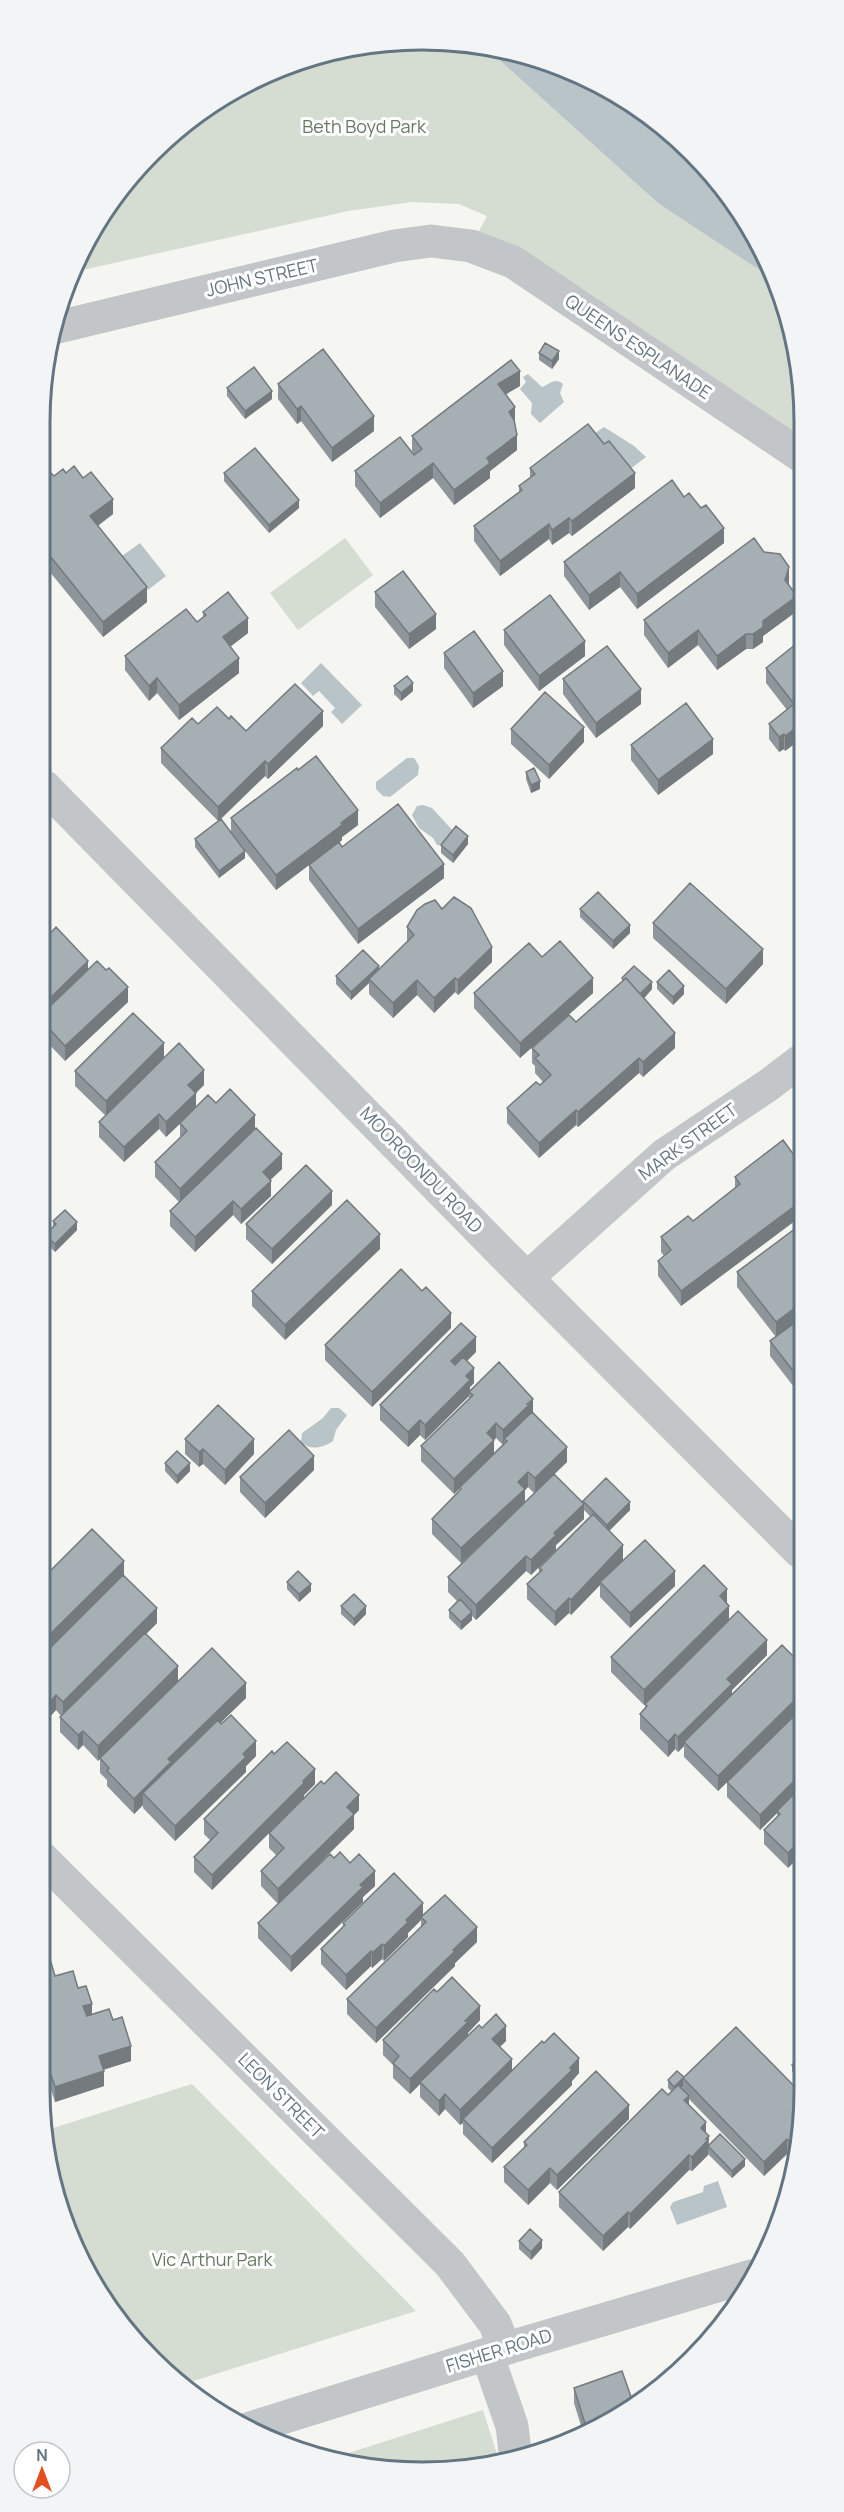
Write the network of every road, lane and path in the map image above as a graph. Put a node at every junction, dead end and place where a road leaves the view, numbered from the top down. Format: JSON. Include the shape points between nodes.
{"nodes":[{"id":1,"x":471,"y":246,"type":"joint"},
{"id":2,"x":62,"y":326,"type":"edge"},
{"id":3,"x":794,"y":451,"type":"edge"},
{"id":4,"x":50,"y":792,"type":"edge"},
{"id":5,"x":794,"y":1066,"type":"edge"},
{"id":6,"x":527,"y":1278,"type":"junction"},
{"id":7,"x":794,"y":1546,"type":"edge"},
{"id":8,"x":50,"y":1866,"type":"edge"},
{"id":9,"x":743,"y":2279,"type":"edge"},
{"id":10,"x":496,"y":2352,"type":"junction"},
{"id":11,"x":259,"y":2425,"type":"edge"},
{"id":12,"x":515,"y":2451,"type":"edge"}],
"edges":[{"from":1,"to":2,"type":"street","name":"JOHN STREET","via":[[431,241],[394,246]]},
{"from":1,"to":3,"type":"street","name":"QUEENS ESPLANADE","via":[[513,262]]},
{"from":4,"to":6,"type":"street","name":"MOOROONDU ROAD"},
{"from":5,"to":6,"type":"street","name":"MARK STREET","via":[[664,1155]]},
{"from":6,"to":7,"type":"street","name":"MOOROONDU ROAD"},
{"from":8,"to":10,"type":"street","name":"LEON STREET","via":[[450,2264],[495,2324]]},
{"from":9,"to":10,"type":"street","name":"FISHER ROAD"},
{"from":10,"to":11,"type":"street","name":"FISHER ROAD"},
{"from":10,"to":12,"type":"street","name":"LEON STREET"}]}
